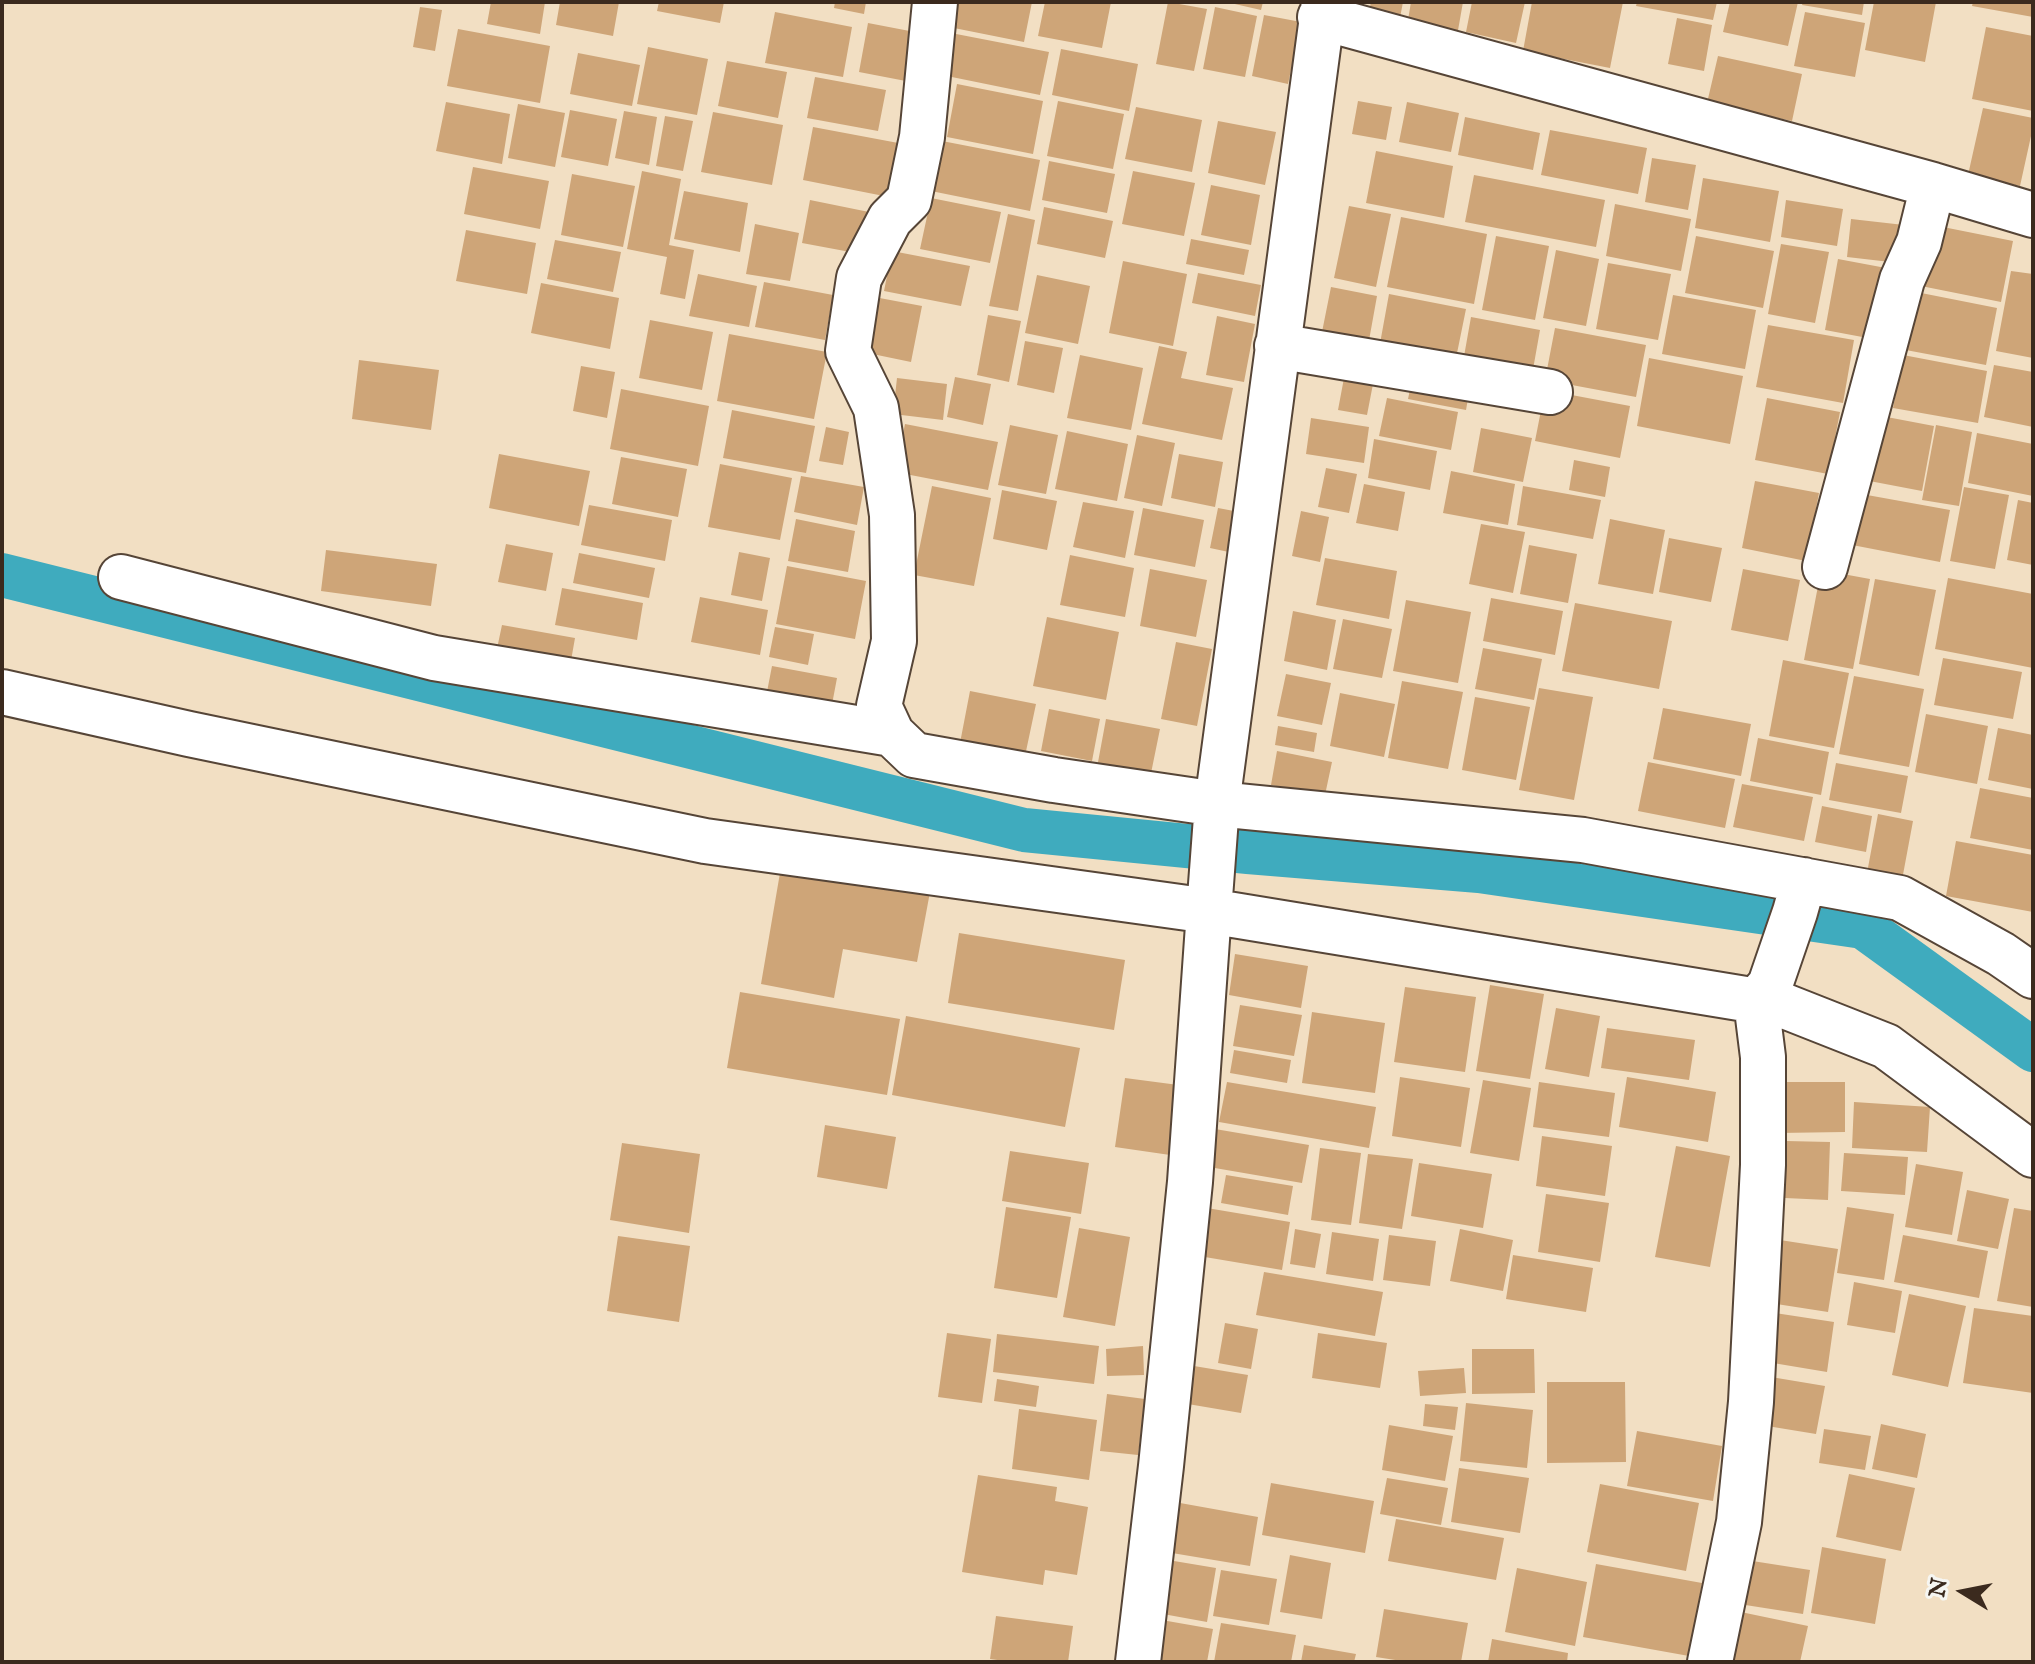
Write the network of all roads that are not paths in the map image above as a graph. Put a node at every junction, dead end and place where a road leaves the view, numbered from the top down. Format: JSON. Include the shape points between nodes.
{"nodes":[{"id":1,"x":935,"y":2,"type":"edge"},
{"id":2,"x":1322,"y":10,"type":"edge"},
{"id":3,"x":1933,"y":185,"type":"junction"},
{"id":4,"x":2033,"y":215,"type":"edge"},
{"id":5,"x":1277,"y":346,"type":"junction"},
{"id":6,"x":1550,"y":392,"type":"dead end"},
{"id":7,"x":1825,"y":567,"type":"dead end"},
{"id":8,"x":121,"y":577,"type":"dead end"},
{"id":9,"x":2,"y":692,"type":"edge"},
{"id":10,"x":892,"y":734,"type":"junction"},
{"id":11,"x":1216,"y":814,"type":"junction"},
{"id":12,"x":1799,"y":896,"type":"junction"},
{"id":13,"x":1211,"y":900,"type":"junction"},
{"id":14,"x":2033,"y":976,"type":"edge"},
{"id":15,"x":1763,"y":993,"type":"junction"},
{"id":16,"x":2033,"y":1155,"type":"edge"},
{"id":17,"x":1138,"y":1662,"type":"edge"},
{"id":18,"x":1710,"y":1662,"type":"edge"}],
"edges":[{"from":1,"to":10,"type":"street","via":[[922,137],[909,200],[890,219],[859,278],[848,351],[876,408],[892,515],[894,641],[879,706]]},
{"from":2,"to":3,"type":"street"},
{"from":2,"to":5,"type":"street"},
{"from":3,"to":4,"type":"street"},
{"from":3,"to":7,"type":"street"},
{"from":5,"to":6,"type":"street"},
{"from":5,"to":11,"type":"street"},
{"from":8,"to":10,"type":"street","via":[[434,658]]},
{"from":9,"to":13,"type":"street","via":[[705,841]]},
{"from":10,"to":11,"type":"street","via":[[914,755]]},
{"from":11,"to":12,"type":"street","via":[[1583,840]]},
{"from":11,"to":13,"type":"street"},
{"from":12,"to":14,"type":"street","via":[[1900,898]]},
{"from":12,"to":15,"type":"street"},
{"from":13,"to":15,"type":"street"},
{"from":13,"to":17,"type":"street","via":[[1190,1182]]},
{"from":15,"to":16,"type":"street","via":[[1886,1046]]},
{"from":15,"to":18,"type":"street","via":[[1763,1165],[1751,1402],[1739,1522]]}]}
